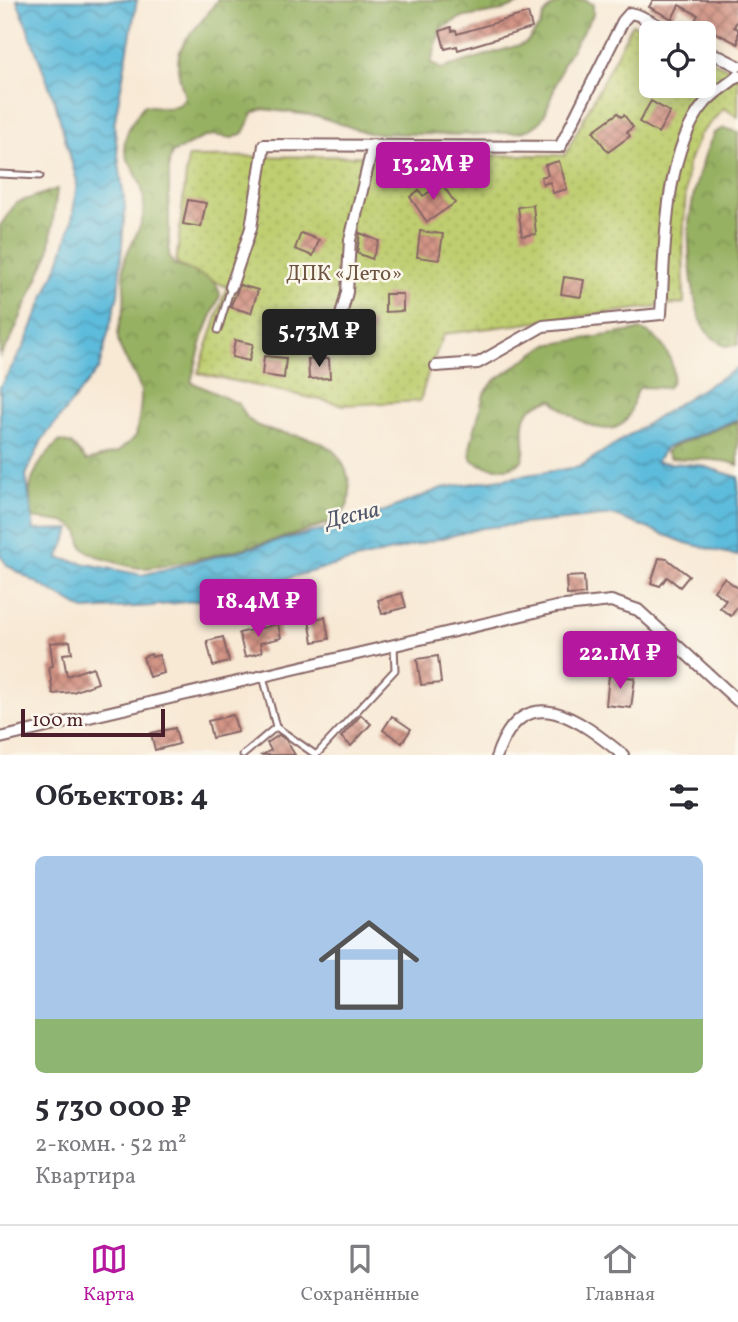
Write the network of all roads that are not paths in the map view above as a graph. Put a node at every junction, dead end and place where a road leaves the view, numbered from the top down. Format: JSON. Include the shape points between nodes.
{"nodes":[{"id":1,"x":650,"y":21,"type":"edge"},
{"id":2,"x":716,"y":55,"type":"edge"},
{"id":3,"x":738,"y":66,"type":"edge"},
{"id":4,"x":738,"y":76,"type":"edge"},
{"id":5,"x":373,"y":145,"type":"junction"},
{"id":6,"x":0,"y":174,"type":"edge"},
{"id":7,"x":40,"y":176,"type":"dead end"},
{"id":8,"x":231,"y":287,"type":"joint"},
{"id":9,"x":218,"y":330,"type":"dead end"},
{"id":10,"x":337,"y":331,"type":"dead end"},
{"id":11,"x":436,"y":366,"type":"dead end"},
{"id":12,"x":394,"y":645,"type":"junction"},
{"id":13,"x":263,"y":676,"type":"junction"},
{"id":14,"x":738,"y":701,"type":"edge"},
{"id":15,"x":276,"y":727,"type":"junction"},
{"id":16,"x":0,"y":738,"type":"edge"},
{"id":17,"x":243,"y":755,"type":"edge"},
{"id":18,"x":316,"y":755,"type":"edge"},
{"id":19,"x":497,"y":755,"type":"edge"},
{"id":20,"x":623,"y":755,"type":"edge"}],
"edges":[{"from":1,"to":5,"type":"street","via":[[630,13],[622,21],[560,147]]},
{"from":2,"to":3,"type":"street"},
{"from":4,"to":11,"type":"street","via":[[705,103],[690,127],[673,177],[661,314],[543,326],[478,363]]},
{"from":5,"to":8,"type":"street","via":[[264,145],[251,228]]},
{"from":5,"to":10,"type":"street","via":[[350,240],[347,292]]},
{"from":6,"to":7,"type":"lane"},
{"from":8,"to":9,"type":"lane"},
{"from":12,"to":13,"type":"street"},
{"from":12,"to":14,"type":"street","via":[[556,607],[611,601],[638,610]]},
{"from":12,"to":18,"type":"lane","via":[[395,670]]},
{"from":13,"to":15,"type":"lane"},
{"from":13,"to":16,"type":"street"},
{"from":15,"to":17,"type":"lane"},
{"from":15,"to":18,"type":"lane"},
{"from":19,"to":20,"type":"street","via":[[516,722],[534,712],[561,712]]}]}
